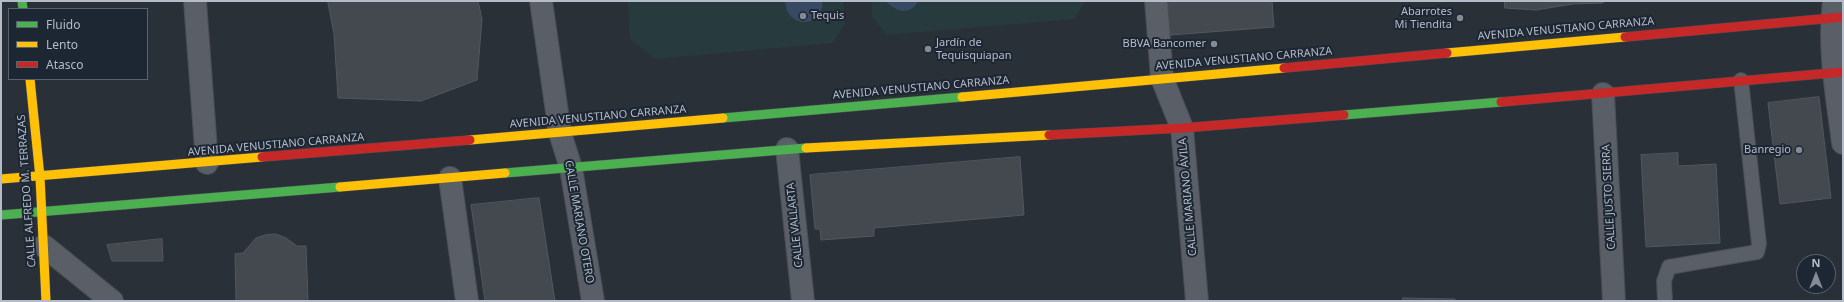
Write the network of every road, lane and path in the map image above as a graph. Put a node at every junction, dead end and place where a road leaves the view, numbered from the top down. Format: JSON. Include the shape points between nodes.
{"nodes":[{"id":1,"x":195,"y":1,"type":"edge"},
{"id":2,"x":541,"y":1,"type":"edge"},
{"id":3,"x":1156,"y":1,"type":"edge"},
{"id":4,"x":1836,"y":11,"type":"edge"},
{"id":5,"x":1838,"y":72,"type":"edge"},
{"id":6,"x":1162,"y":78,"type":"junction"},
{"id":7,"x":30,"y":80,"type":"edge"},
{"id":8,"x":1741,"y":80,"type":"junction"},
{"id":9,"x":1603,"y":94,"type":"junction"},
{"id":10,"x":1182,"y":128,"type":"junction"},
{"id":11,"x":560,"y":133,"type":"junction"},
{"id":12,"x":1843,"y":143,"type":"edge"},
{"id":13,"x":787,"y":149,"type":"junction"},
{"id":14,"x":207,"y":163,"type":"junction"},
{"id":15,"x":571,"y":168,"type":"junction"},
{"id":16,"x":40,"y":177,"type":"junction"},
{"id":17,"x":450,"y":178,"type":"junction"},
{"id":18,"x":1,"y":179,"type":"edge"},
{"id":19,"x":42,"y":211,"type":"junction"},
{"id":20,"x":1,"y":215,"type":"edge"},
{"id":21,"x":44,"y":246,"type":"junction"},
{"id":22,"x":46,"y":301,"type":"edge"},
{"id":23,"x":112,"y":301,"type":"edge"},
{"id":24,"x":467,"y":301,"type":"edge"},
{"id":25,"x":594,"y":301,"type":"edge"},
{"id":26,"x":803,"y":301,"type":"edge"},
{"id":27,"x":1197,"y":301,"type":"edge"},
{"id":28,"x":1614,"y":301,"type":"edge"},
{"id":29,"x":1665,"y":301,"type":"edge"}],
"edges":[{"from":1,"to":14,"type":"street"},
{"from":2,"to":11,"type":"street","name":"CALLE MARIANO OTERO"},
{"from":3,"to":6,"type":"street","name":"CALLE MARIANO ÁVILA"},
{"from":4,"to":5,"type":"street"},
{"from":4,"to":6,"type":"main road","name":"AVENIDA VENUSTIANO CARRANZA"},
{"from":5,"to":8,"type":"main road"},
{"from":5,"to":12,"type":"street"},
{"from":6,"to":10,"type":"street","name":"CALLE MARIANO ÁVILA"},
{"from":6,"to":11,"type":"main road","name":"AVENIDA VENUSTIANO CARRANZA"},
{"from":7,"to":16,"type":"main road","name":"CALLE ALFREDO M. TERRAZAS"},
{"from":8,"to":9,"type":"main road"},
{"from":8,"to":29,"type":"lane","via":[[1759,244],[1757,252],[1669,267],[1664,281]]},
{"from":9,"to":10,"type":"main road"},
{"from":9,"to":28,"type":"street","name":"CALLE JUSTO SIERRA"},
{"from":10,"to":13,"type":"main road"},
{"from":10,"to":27,"type":"street","name":"CALLE MARIANO ÁVILA"},
{"from":11,"to":14,"type":"main road","name":"AVENIDA VENUSTIANO CARRANZA"},
{"from":11,"to":15,"type":"street","name":"CALLE MARIANO OTERO"},
{"from":13,"to":15,"type":"main road"},
{"from":13,"to":26,"type":"street","name":"CALLE VALLARTA"},
{"from":14,"to":16,"type":"main road","name":"AVENIDA VENUSTIANO CARRANZA"},
{"from":15,"to":17,"type":"main road","via":[[533,169]]},
{"from":15,"to":25,"type":"street","name":"CALLE MARIANO OTERO"},
{"from":16,"to":18,"type":"main road","name":"AVENIDA VENUSTIANO CARRANZA"},
{"from":16,"to":19,"type":"main road","name":"CALLE ALFREDO M. TERRAZAS"},
{"from":17,"to":19,"type":"main road"},
{"from":17,"to":24,"type":"street"},
{"from":19,"to":20,"type":"main road"},
{"from":19,"to":21,"type":"main road","name":"CALLE ALFREDO M. TERRAZAS"},
{"from":21,"to":22,"type":"main road","name":"CALLE ALFREDO M. TERRAZAS"},
{"from":21,"to":23,"type":"street"}]}
